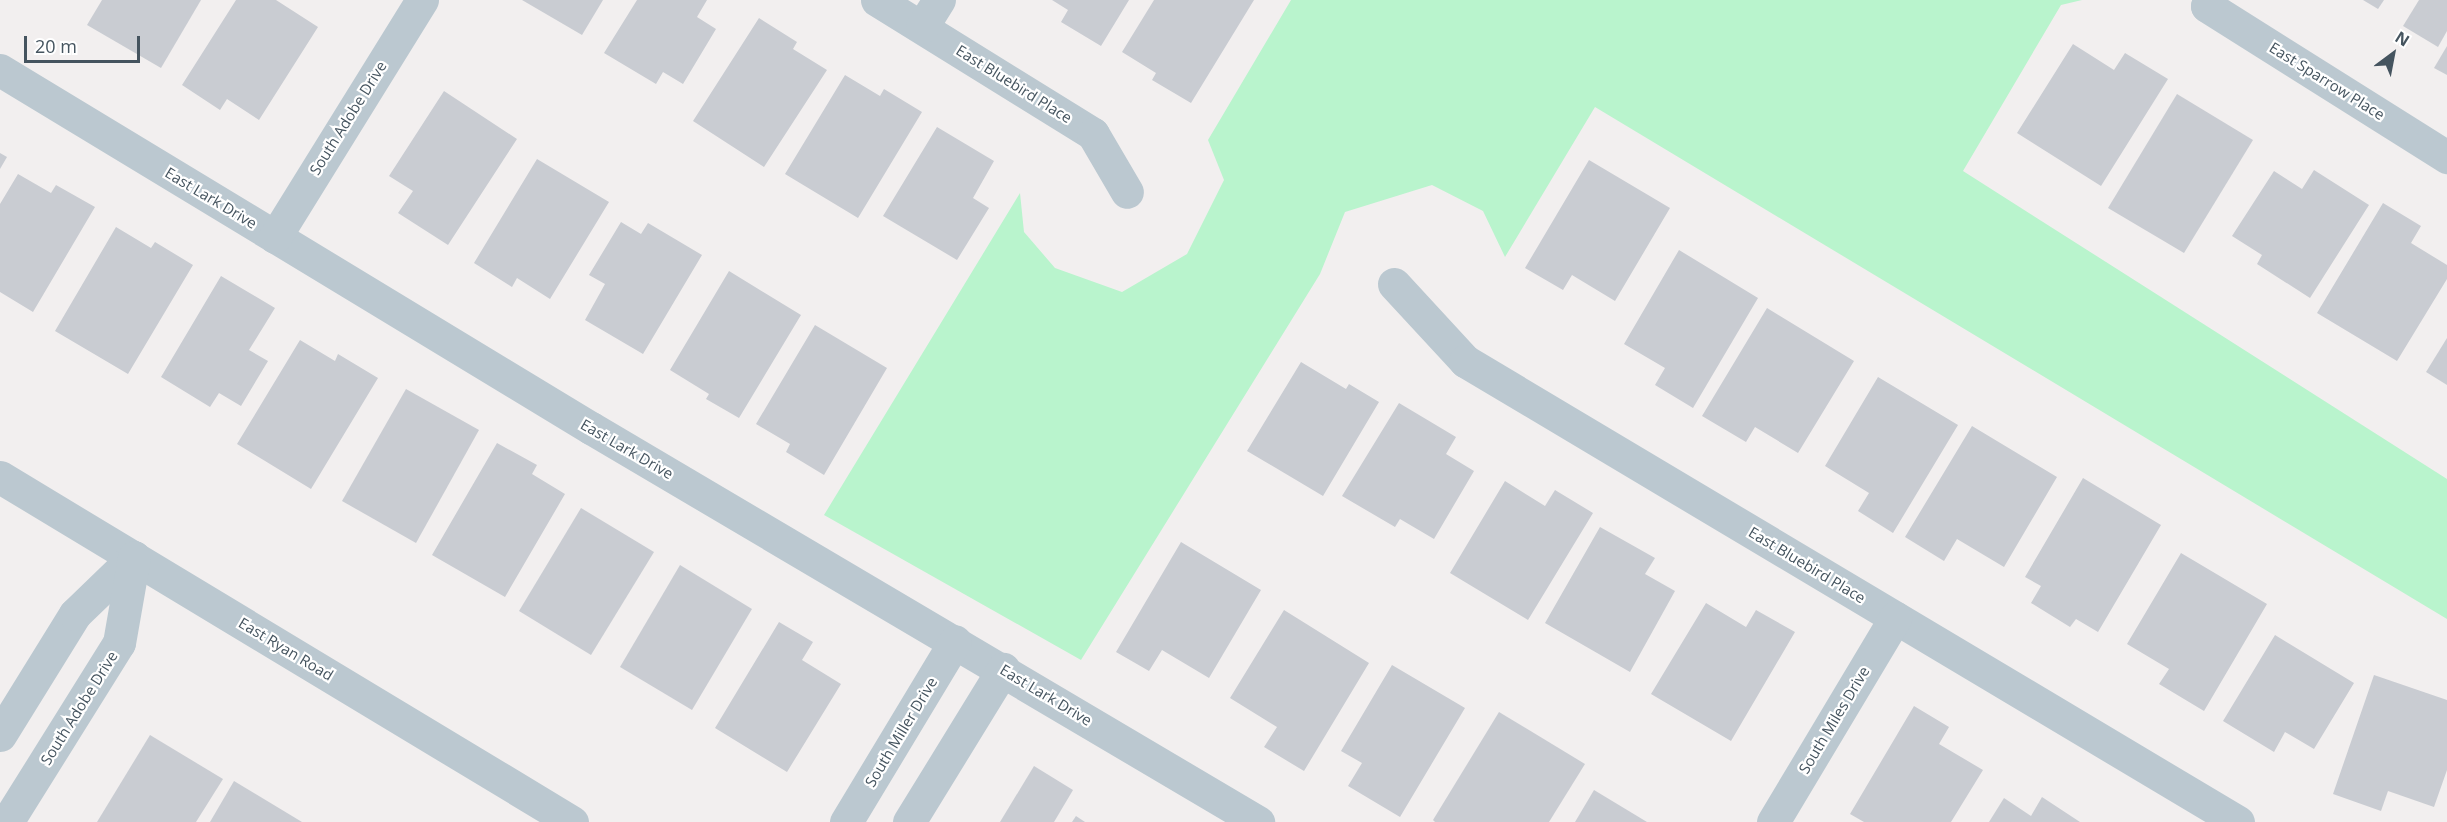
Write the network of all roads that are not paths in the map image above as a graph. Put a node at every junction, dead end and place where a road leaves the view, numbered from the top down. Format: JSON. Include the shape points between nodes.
{"nodes":[{"id":1,"x":422,"y":0,"type":"edge"},
{"id":2,"x":876,"y":0,"type":"edge"},
{"id":3,"x":2209,"y":3,"type":"edge"},
{"id":4,"x":931,"y":13,"type":"edge"},
{"id":5,"x":0,"y":70,"type":"edge"},
{"id":6,"x":2447,"y":157,"type":"edge"},
{"id":7,"x":1127,"y":192,"type":"dead end"},
{"id":8,"x":275,"y":237,"type":"junction"},
{"id":9,"x":1394,"y":284,"type":"dead end"},
{"id":10,"x":0,"y":477,"type":"edge"},
{"id":11,"x":134,"y":557,"type":"junction"},
{"id":12,"x":1895,"y":618,"type":"junction"},
{"id":13,"x":955,"y":641,"type":"junction"},
{"id":14,"x":1003,"y":669,"type":"junction"},
{"id":15,"x":0,"y":735,"type":"edge"},
{"id":16,"x":8,"y":822,"type":"edge"},
{"id":17,"x":572,"y":822,"type":"edge"},
{"id":18,"x":846,"y":822,"type":"edge"},
{"id":19,"x":909,"y":822,"type":"edge"},
{"id":20,"x":1258,"y":822,"type":"edge"},
{"id":21,"x":1773,"y":822,"type":"edge"},
{"id":22,"x":2238,"y":822,"type":"edge"}],
"edges":[{"from":1,"to":8,"type":"street","name":"South Adobe Drive"},
{"from":2,"to":4,"type":"street","name":"East Bluebird Place"},
{"from":3,"to":6,"type":"street","name":"East Sparrow Place"},
{"from":4,"to":7,"type":"street","name":"East Bluebird Place","via":[[1094,134]]},
{"from":5,"to":8,"type":"street","name":"East Lark Drive"},
{"from":8,"to":13,"type":"street","name":"East Lark Drive"},
{"from":9,"to":12,"type":"street","name":"East Bluebird Place","via":[[1466,361]]},
{"from":10,"to":11,"type":"street","name":"East Ryan Road"},
{"from":11,"to":15,"type":"street","via":[[75,614]]},
{"from":11,"to":16,"type":"street","name":"South Adobe Drive","via":[[119,643]]},
{"from":11,"to":17,"type":"street","name":"East Ryan Road"},
{"from":12,"to":21,"type":"street","name":"South Miles Drive"},
{"from":12,"to":22,"type":"street","name":"East Bluebird Place"},
{"from":13,"to":14,"type":"street","name":"East Lark Drive"},
{"from":13,"to":18,"type":"street","name":"South Miller Drive"},
{"from":14,"to":19,"type":"street"},
{"from":14,"to":20,"type":"street","name":"East Lark Drive"}]}
